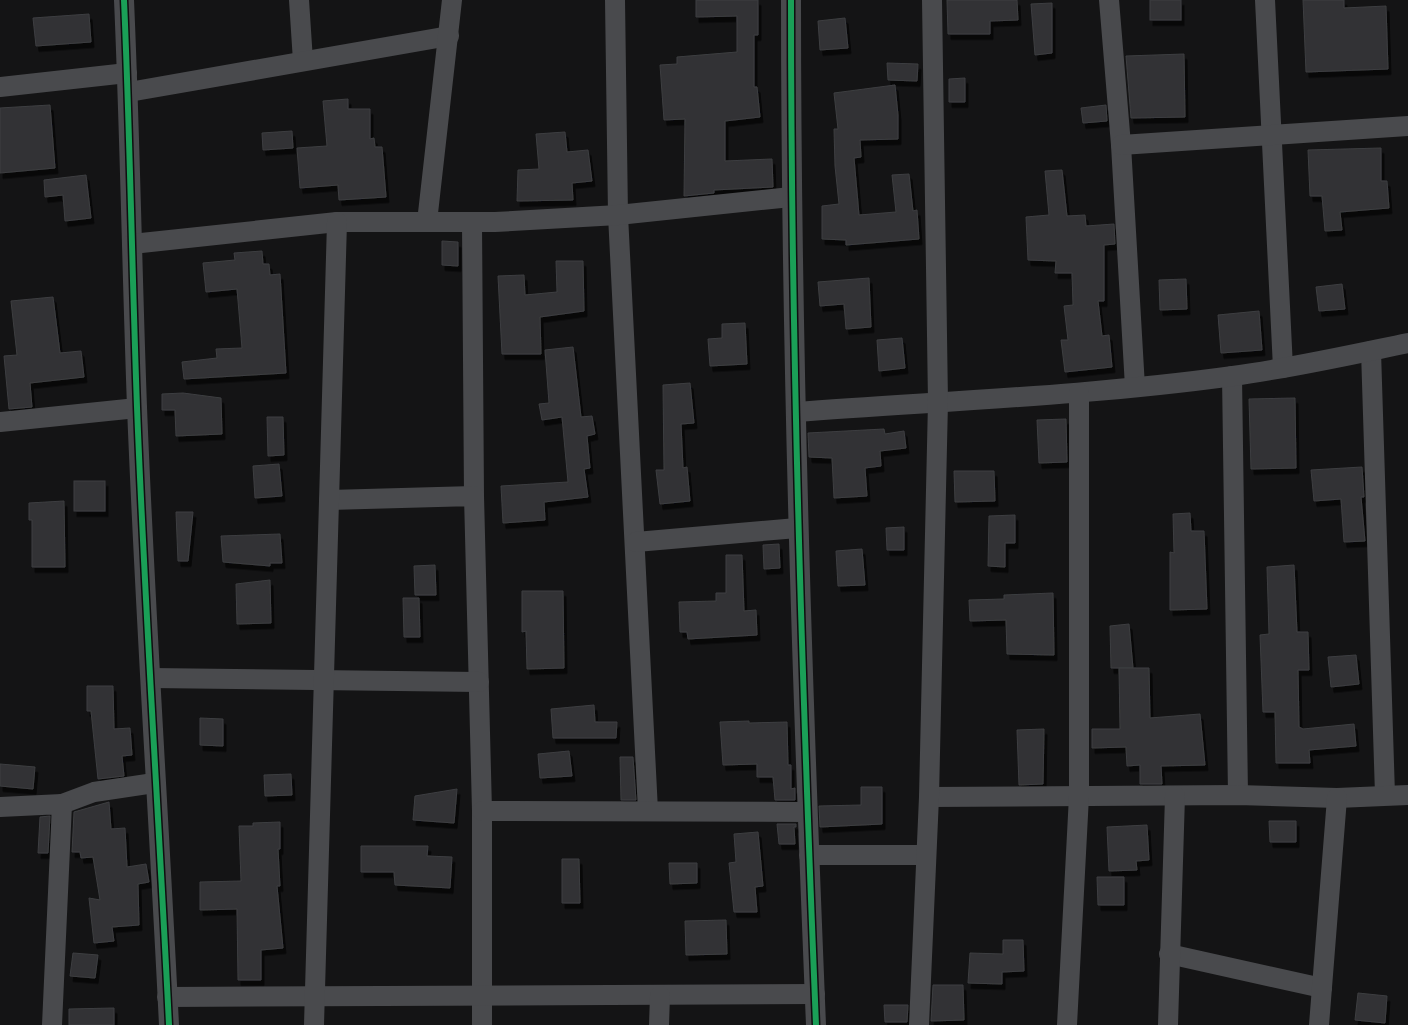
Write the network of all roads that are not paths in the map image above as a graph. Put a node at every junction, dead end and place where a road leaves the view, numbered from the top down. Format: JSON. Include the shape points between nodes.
{"nodes":[{"id":1,"x":124,"y":0,"type":"edge"},
{"id":2,"x":300,"y":0,"type":"edge"},
{"id":3,"x":452,"y":0,"type":"edge"},
{"id":4,"x":615,"y":0,"type":"edge"},
{"id":5,"x":791,"y":0,"type":"edge"},
{"id":6,"x":932,"y":0,"type":"edge"},
{"id":7,"x":1109,"y":0,"type":"edge"},
{"id":8,"x":1265,"y":0,"type":"edge"},
{"id":9,"x":449,"y":36,"type":"junction"},
{"id":10,"x":303,"y":62,"type":"junction"},
{"id":11,"x":128,"y":83,"type":"junction"},
{"id":12,"x":0,"y":87,"type":"edge"},
{"id":13,"x":1408,"y":126,"type":"edge"},
{"id":14,"x":1272,"y":134,"type":"junction"},
{"id":15,"x":1121,"y":145,"type":"junction"},
{"id":16,"x":791,"y":197,"type":"junction"},
{"id":17,"x":618,"y":215,"type":"junction"},
{"id":18,"x":337,"y":222,"type":"junction"},
{"id":19,"x":426,"y":222,"type":"junction"},
{"id":20,"x":472,"y":223,"type":"junction"},
{"id":21,"x":132,"y":244,"type":"junction"},
{"id":22,"x":1408,"y":343,"type":"edge"},
{"id":23,"x":1371,"y":351,"type":"junction"},
{"id":24,"x":1283,"y":368,"type":"junction"},
{"id":25,"x":1232,"y":376,"type":"junction"},
{"id":26,"x":1135,"y":387,"type":"junction"},
{"id":27,"x":1079,"y":393,"type":"junction"},
{"id":28,"x":938,"y":402,"type":"junction"},
{"id":29,"x":137,"y":408,"type":"junction"},
{"id":30,"x":796,"y":412,"type":"junction"},
{"id":31,"x":0,"y":422,"type":"edge"},
{"id":32,"x":474,"y":496,"type":"junction"},
{"id":33,"x":329,"y":500,"type":"junction"},
{"id":34,"x":798,"y":528,"type":"junction"},
{"id":35,"x":636,"y":542,"type":"junction"},
{"id":36,"x":151,"y":678,"type":"junction"},
{"id":37,"x":323,"y":681,"type":"junction"},
{"id":38,"x":479,"y":682,"type":"junction"},
{"id":39,"x":154,"y":783,"type":"junction"},
{"id":40,"x":1238,"y":795,"type":"junction"},
{"id":41,"x":1385,"y":795,"type":"junction"},
{"id":42,"x":1408,"y":795,"type":"edge"},
{"id":43,"x":1079,"y":796,"type":"junction"},
{"id":44,"x":1175,"y":796,"type":"junction"},
{"id":45,"x":929,"y":797,"type":"junction"},
{"id":46,"x":1337,"y":798,"type":"junction"},
{"id":47,"x":62,"y":804,"type":"junction"},
{"id":48,"x":0,"y":806,"type":"edge"},
{"id":49,"x":482,"y":811,"type":"junction"},
{"id":50,"x":648,"y":812,"type":"junction"},
{"id":51,"x":807,"y":812,"type":"junction"},
{"id":52,"x":809,"y":855,"type":"junction"},
{"id":53,"x":926,"y":855,"type":"junction"},
{"id":54,"x":1169,"y":954,"type":"junction"},
{"id":55,"x":1322,"y":988,"type":"junction"},
{"id":56,"x":815,"y":994,"type":"junction"},
{"id":57,"x":314,"y":996,"type":"junction"},
{"id":58,"x":483,"y":996,"type":"junction"},
{"id":59,"x":660,"y":996,"type":"junction"},
{"id":60,"x":167,"y":997,"type":"junction"},
{"id":61,"x":52,"y":1025,"type":"edge"},
{"id":62,"x":168,"y":1025,"type":"edge"},
{"id":63,"x":314,"y":1025,"type":"edge"},
{"id":64,"x":482,"y":1025,"type":"edge"},
{"id":65,"x":659,"y":1025,"type":"edge"},
{"id":66,"x":816,"y":1025,"type":"edge"},
{"id":67,"x":919,"y":1025,"type":"edge"},
{"id":68,"x":1067,"y":1025,"type":"edge"},
{"id":69,"x":1168,"y":1025,"type":"edge"},
{"id":70,"x":1319,"y":1025,"type":"edge"}],
"edges":[{"from":1,"to":11,"type":"street"},
{"from":2,"to":10,"type":"street"},
{"from":3,"to":9,"type":"street"},
{"from":4,"to":17,"type":"street"},
{"from":5,"to":16,"type":"street"},
{"from":6,"to":28,"type":"street"},
{"from":7,"to":15,"type":"street"},
{"from":8,"to":14,"type":"street"},
{"from":9,"to":10,"type":"street"},
{"from":9,"to":19,"type":"street"},
{"from":10,"to":11,"type":"street"},
{"from":11,"to":12,"type":"street"},
{"from":11,"to":21,"type":"street"},
{"from":13,"to":14,"type":"street"},
{"from":14,"to":15,"type":"street"},
{"from":14,"to":24,"type":"street"},
{"from":15,"to":26,"type":"street"},
{"from":16,"to":17,"type":"street"},
{"from":16,"to":30,"type":"street"},
{"from":17,"to":20,"type":"street"},
{"from":17,"to":35,"type":"street"},
{"from":18,"to":19,"type":"street"},
{"from":18,"to":21,"type":"street"},
{"from":18,"to":33,"type":"street"},
{"from":19,"to":20,"type":"street"},
{"from":20,"to":32,"type":"street"},
{"from":21,"to":29,"type":"street"},
{"from":22,"to":23,"type":"street"},
{"from":23,"to":24,"type":"street"},
{"from":23,"to":41,"type":"street"},
{"from":24,"to":25,"type":"street"},
{"from":25,"to":26,"type":"street"},
{"from":25,"to":40,"type":"street"},
{"from":26,"to":27,"type":"street"},
{"from":27,"to":28,"type":"street"},
{"from":27,"to":43,"type":"street"},
{"from":28,"to":30,"type":"street"},
{"from":28,"to":45,"type":"street"},
{"from":29,"to":31,"type":"street"},
{"from":29,"to":36,"type":"street"},
{"from":30,"to":34,"type":"street"},
{"from":32,"to":33,"type":"street"},
{"from":32,"to":38,"type":"street"},
{"from":33,"to":37,"type":"street"},
{"from":34,"to":35,"type":"street"},
{"from":34,"to":51,"type":"street"},
{"from":35,"to":50,"type":"street"},
{"from":36,"to":37,"type":"street"},
{"from":36,"to":39,"type":"street"},
{"from":37,"to":38,"type":"street"},
{"from":37,"to":57,"type":"street"},
{"from":38,"to":49,"type":"street"},
{"from":39,"to":47,"type":"street","via":[[94,792]]},
{"from":39,"to":60,"type":"street"},
{"from":40,"to":44,"type":"street"},
{"from":40,"to":46,"type":"street"},
{"from":41,"to":42,"type":"street"},
{"from":41,"to":46,"type":"street"},
{"from":43,"to":44,"type":"street"},
{"from":43,"to":45,"type":"street"},
{"from":43,"to":68,"type":"street"},
{"from":44,"to":54,"type":"street"},
{"from":45,"to":53,"type":"street"},
{"from":46,"to":55,"type":"street"},
{"from":47,"to":48,"type":"street"},
{"from":47,"to":61,"type":"street"},
{"from":49,"to":50,"type":"street"},
{"from":49,"to":58,"type":"street"},
{"from":50,"to":51,"type":"street"},
{"from":51,"to":52,"type":"street"},
{"from":52,"to":53,"type":"street"},
{"from":52,"to":56,"type":"street"},
{"from":53,"to":67,"type":"street"},
{"from":54,"to":55,"type":"street"},
{"from":54,"to":69,"type":"street"},
{"from":55,"to":70,"type":"street"},
{"from":56,"to":59,"type":"street"},
{"from":56,"to":66,"type":"street"},
{"from":57,"to":58,"type":"street"},
{"from":57,"to":60,"type":"street"},
{"from":57,"to":63,"type":"street"},
{"from":58,"to":59,"type":"street"},
{"from":58,"to":64,"type":"street"},
{"from":59,"to":65,"type":"street"},
{"from":60,"to":62,"type":"street"}]}
